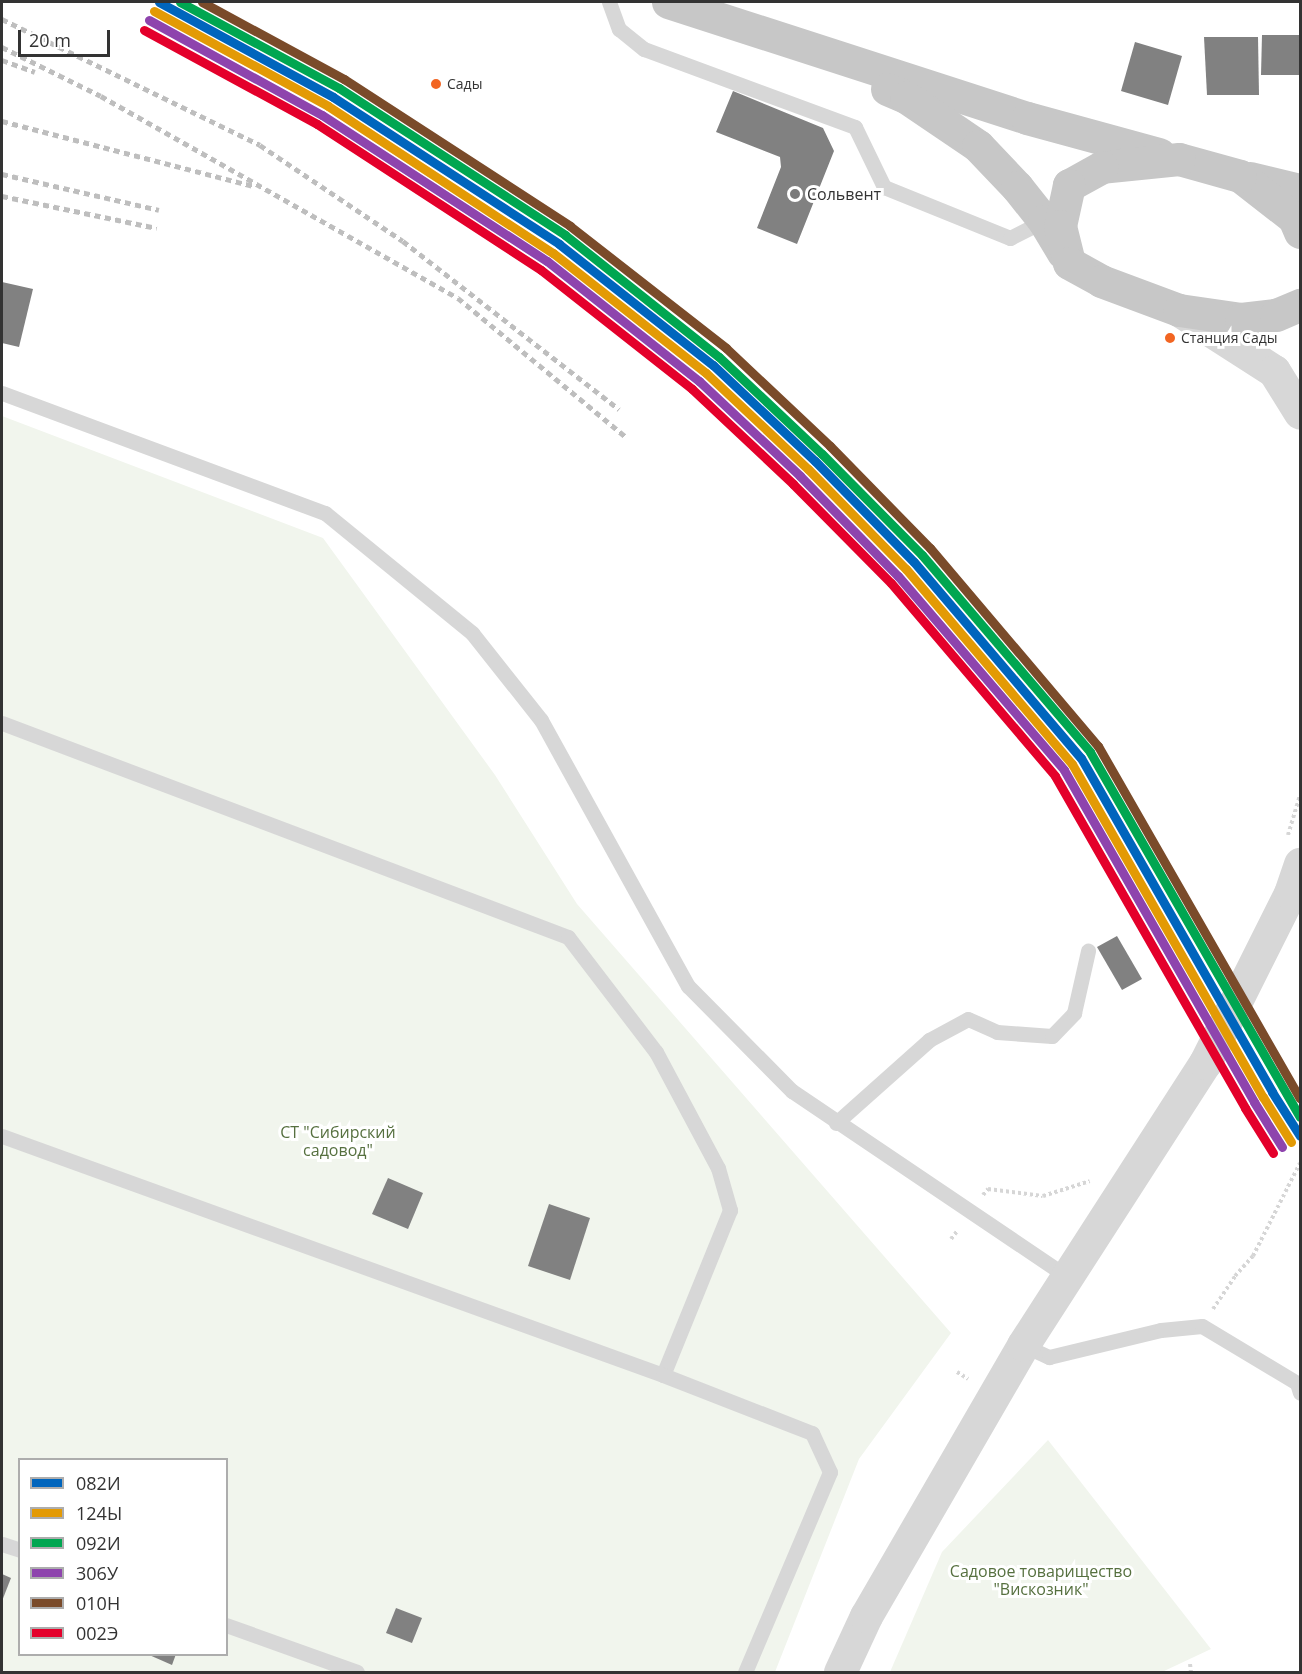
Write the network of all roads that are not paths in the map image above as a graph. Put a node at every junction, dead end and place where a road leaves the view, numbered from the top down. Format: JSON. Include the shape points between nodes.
{"nodes":[{"id":1,"x":609,"y":2,"type":"edge"},
{"id":2,"x":669,"y":2,"type":"edge"},
{"id":3,"x":779,"y":40,"type":"junction"},
{"id":4,"x":1179,"y":159,"type":"junction"},
{"id":5,"x":1240,"y":176,"type":"junction"},
{"id":6,"x":1300,"y":190,"type":"edge"},
{"id":7,"x":1044,"y":221,"type":"junction"},
{"id":8,"x":1300,"y":232,"type":"edge"},
{"id":9,"x":1069,"y":263,"type":"junction"},
{"id":10,"x":1300,"y":305,"type":"edge"},
{"id":11,"x":1179,"y":310,"type":"junction"},
{"id":12,"x":2,"y":393,"type":"edge"},
{"id":13,"x":1300,"y":413,"type":"edge"},
{"id":14,"x":2,"y":723,"type":"edge"},
{"id":15,"x":1293,"y":853,"type":"edge"},
{"id":16,"x":1088,"y":951,"type":"dead end"},
{"id":17,"x":836,"y":1123,"type":"junction"},
{"id":18,"x":2,"y":1136,"type":"edge"},
{"id":19,"x":1066,"y":1276,"type":"junction"},
{"id":20,"x":1023,"y":1345,"type":"junction"},
{"id":21,"x":663,"y":1375,"type":"junction"},
{"id":22,"x":1300,"y":1393,"type":"edge"},
{"id":23,"x":2,"y":1544,"type":"edge"},
{"id":24,"x":18,"y":1549,"type":"edge"},
{"id":25,"x":228,"y":1626,"type":"edge"},
{"id":26,"x":357,"y":1672,"type":"edge"},
{"id":27,"x":745,"y":1672,"type":"edge"},
{"id":28,"x":840,"y":1672,"type":"edge"}],
"edges":[{"from":1,"to":7,"type":"lane","via":[[619,29],[645,49],[855,127],[884,187],[1010,238]]},
{"from":2,"to":3,"type":"highway"},
{"from":3,"to":4,"type":"highway","via":[[1026,118]]},
{"from":3,"to":7,"type":"highway","via":[[906,97],[978,146]]},
{"from":4,"to":5,"type":"highway"},
{"from":4,"to":9,"type":"highway","via":[[1102,167],[1069,185],[1060,226]]},
{"from":5,"to":6,"type":"highway"},
{"from":5,"to":8,"type":"highway","via":[[1294,218]]},
{"from":7,"to":9,"type":"highway"},
{"from":9,"to":11,"type":"highway","via":[[1101,281]]},
{"from":10,"to":11,"type":"highway","via":[[1276,315],[1241,319]]},
{"from":11,"to":13,"type":"street","via":[[1274,370]]},
{"from":12,"to":17,"type":"lane","via":[[325,513],[472,633],[541,720],[688,986],[792,1091]]},
{"from":14,"to":21,"type":"lane","via":[[568,938],[656,1052],[718,1168],[730,1210]]},
{"from":15,"to":19,"type":"street","via":[[1290,893],[1205,1064]]},
{"from":16,"to":17,"type":"lane","via":[[1074,1013],[1053,1036],[997,1032],[968,1020],[929,1040]]},
{"from":17,"to":19,"type":"lane"},
{"from":18,"to":21,"type":"lane"},
{"from":19,"to":20,"type":"street"},
{"from":20,"to":22,"type":"lane","via":[[1049,1357],[1161,1330],[1202,1326],[1297,1383]]},
{"from":20,"to":28,"type":"street","via":[[866,1616]]},
{"from":21,"to":27,"type":"lane","via":[[812,1433],[830,1472]]},
{"from":23,"to":24,"type":"lane"},
{"from":25,"to":26,"type":"lane"}]}
